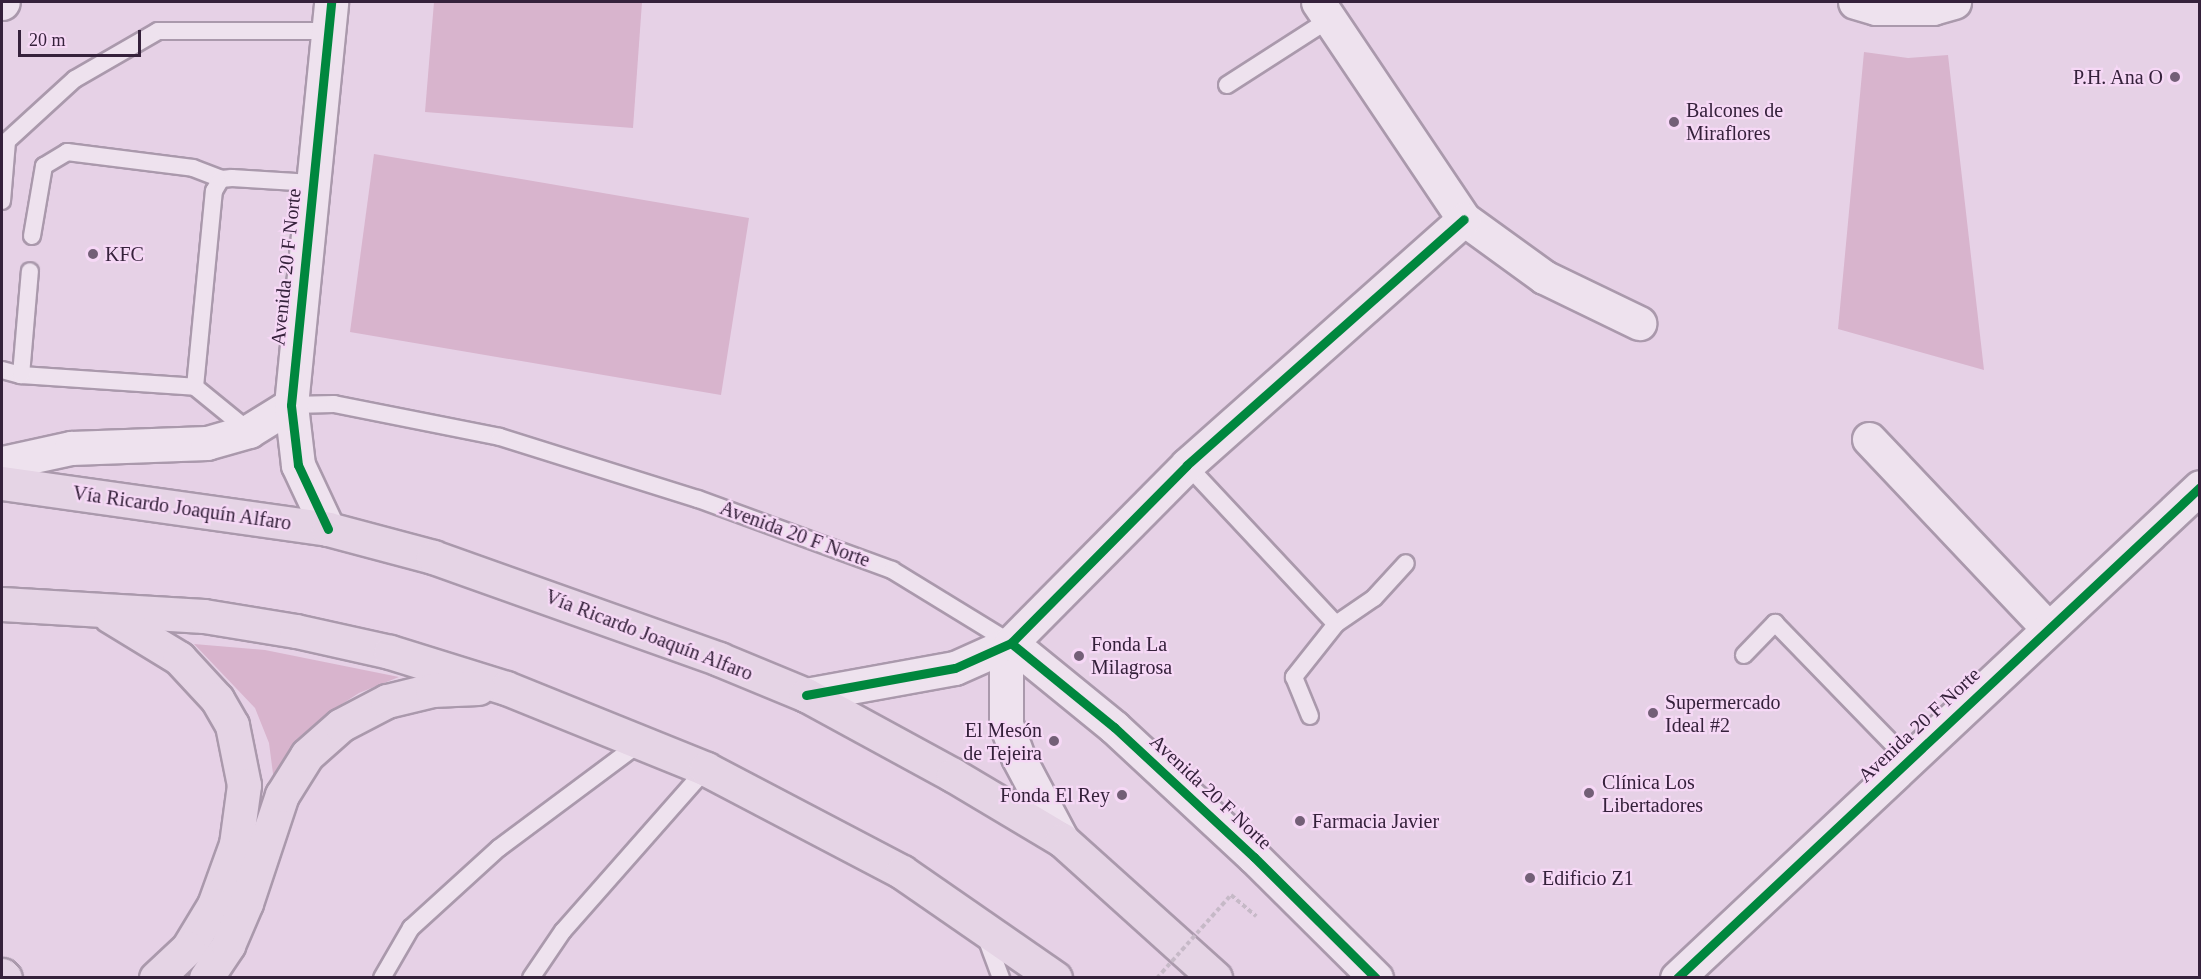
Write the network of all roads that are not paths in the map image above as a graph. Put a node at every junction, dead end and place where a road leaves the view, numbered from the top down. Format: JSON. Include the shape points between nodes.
{"nodes":[{"id":1,"x":1855,"y":2,"type":"edge"},
{"id":2,"x":1954,"y":2,"type":"edge"},
{"id":3,"x":1324,"y":10,"type":"edge"},
{"id":4,"x":329,"y":16,"type":"edge"},
{"id":5,"x":1227,"y":85,"type":"dead end"},
{"id":6,"x":221,"y":179,"type":"junction"},
{"id":7,"x":312,"y":183,"type":"junction"},
{"id":8,"x":2,"y":201,"type":"edge"},
{"id":9,"x":1464,"y":219,"type":"junction"},
{"id":10,"x":32,"y":236,"type":"dead end"},
{"id":11,"x":30,"y":271,"type":"dead end"},
{"id":12,"x":1639,"y":324,"type":"dead end"},
{"id":13,"x":2,"y":370,"type":"edge"},
{"id":14,"x":21,"y":375,"type":"junction"},
{"id":15,"x":195,"y":387,"type":"junction"},
{"id":16,"x":291,"y":405,"type":"junction"},
{"id":17,"x":249,"y":431,"type":"junction"},
{"id":18,"x":1869,"y":439,"type":"dead end"},
{"id":19,"x":2,"y":463,"type":"edge"},
{"id":20,"x":1187,"y":465,"type":"junction"},
{"id":21,"x":2,"y":483,"type":"edge"},
{"id":22,"x":2195,"y":501,"type":"edge"},
{"id":23,"x":328,"y":529,"type":"junction"},
{"id":24,"x":1406,"y":563,"type":"dead end"},
{"id":25,"x":2,"y":604,"type":"edge"},
{"id":26,"x":103,"y":612,"type":"junction"},
{"id":27,"x":1336,"y":624,"type":"junction"},
{"id":28,"x":2048,"y":628,"type":"junction"},
{"id":29,"x":1011,"y":644,"type":"junction"},
{"id":30,"x":1744,"y":655,"type":"dead end"},
{"id":31,"x":506,"y":688,"type":"junction"},
{"id":32,"x":807,"y":696,"type":"junction"},
{"id":33,"x":1310,"y":716,"type":"dead end"},
{"id":34,"x":641,"y":742,"type":"junction"},
{"id":35,"x":1908,"y":760,"type":"junction"},
{"id":36,"x":706,"y":769,"type":"junction"},
{"id":37,"x":1062,"y":840,"type":"junction"},
{"id":38,"x":981,"y":922,"type":"junction"},
{"id":39,"x":156,"y":978,"type":"edge"},
{"id":40,"x":207,"y":978,"type":"edge"},
{"id":41,"x":382,"y":978,"type":"edge"},
{"id":42,"x":531,"y":978,"type":"edge"},
{"id":43,"x":1001,"y":978,"type":"edge"},
{"id":44,"x":1055,"y":978,"type":"edge"},
{"id":45,"x":1215,"y":978,"type":"edge"},
{"id":46,"x":1376,"y":978,"type":"edge"},
{"id":47,"x":1677,"y":978,"type":"edge"}],
"edges":[{"from":1,"to":2,"type":"street","via":[[1888,8],[1933,8]]},
{"from":3,"to":5,"type":"lane"},
{"from":3,"to":9,"type":"street"},
{"from":4,"to":7,"type":"street","name":"Avenida 20 F Norte"},
{"from":4,"to":8,"type":"lane","via":[[158,31],[75,79],[7,141]]},
{"from":6,"to":7,"type":"lane"},
{"from":6,"to":10,"type":"lane","via":[[193,168],[67,152],[44,166]]},
{"from":6,"to":15,"type":"lane","via":[[214,191]]},
{"from":7,"to":16,"type":"street","name":"Avenida 20 F Norte"},
{"from":9,"to":12,"type":"street","via":[[1544,277]]},
{"from":9,"to":20,"type":"street"},
{"from":11,"to":14,"type":"lane"},
{"from":13,"to":14,"type":"lane"},
{"from":14,"to":15,"type":"lane"},
{"from":15,"to":17,"type":"lane"},
{"from":16,"to":17,"type":"street"},
{"from":16,"to":23,"type":"street","name":"Avenida 20 F Norte","via":[[298,465]]},
{"from":16,"to":29,"type":"lane","name":"Avenida 20 F Norte","via":[[334,404],[500,437],[698,499],[892,570]]},
{"from":17,"to":19,"type":"street","via":[[207,443],[71,448]]},
{"from":18,"to":28,"type":"street"},
{"from":20,"to":27,"type":"lane"},
{"from":20,"to":29,"type":"street"},
{"from":21,"to":23,"type":"main road","name":"Vía Ricardo Joaquín Alfaro"},
{"from":22,"to":28,"type":"street","name":"Avenida 20 F Norte"},
{"from":23,"to":32,"type":"main road","name":"Vía Ricardo Joaquín Alfaro","via":[[433,557],[577,606]]},
{"from":24,"to":27,"type":"lane","via":[[1374,598]]},
{"from":25,"to":26,"type":"main road"},
{"from":26,"to":31,"type":"main road","via":[[204,616],[296,631],[390,652]]},
{"from":26,"to":39,"type":"main road","via":[[156,642],[200,679],[232,725],[243,774],[242,816],[226,878],[203,929]]},
{"from":27,"to":33,"type":"lane","via":[[1294,678]]},
{"from":28,"to":35,"type":"street","name":"Avenida 20 F Norte"},
{"from":29,"to":32,"type":"street","via":[[955,668]]},
{"from":29,"to":37,"type":"street","via":[[1005,679],[1006,724],[1017,757]]},
{"from":29,"to":46,"type":"street","name":"Avenida 20 F Norte","via":[[1131,744],[1254,856]]},
{"from":30,"to":35,"type":"lane","via":[[1775,623]]},
{"from":31,"to":34,"type":"main road"},
{"from":31,"to":40,"type":"main road","via":[[432,690],[387,700],[341,725],[307,755],[282,795],[241,914],[228,945]]},
{"from":32,"to":37,"type":"main road","name":"Vía Ricardo Joaquín Alfaro","via":[[953,774]]},
{"from":34,"to":36,"type":"main road"},
{"from":34,"to":41,"type":"lane","via":[[499,848],[411,928]]},
{"from":35,"to":47,"type":"street","name":"Avenida 20 F Norte"},
{"from":36,"to":38,"type":"main road","via":[[903,872]]},
{"from":36,"to":42,"type":"lane","via":[[562,932]]},
{"from":37,"to":45,"type":"main road","name":"Vía Ricardo Joaquín Alfaro"},
{"from":38,"to":43,"type":"lane"},
{"from":38,"to":44,"type":"main road"}]}
